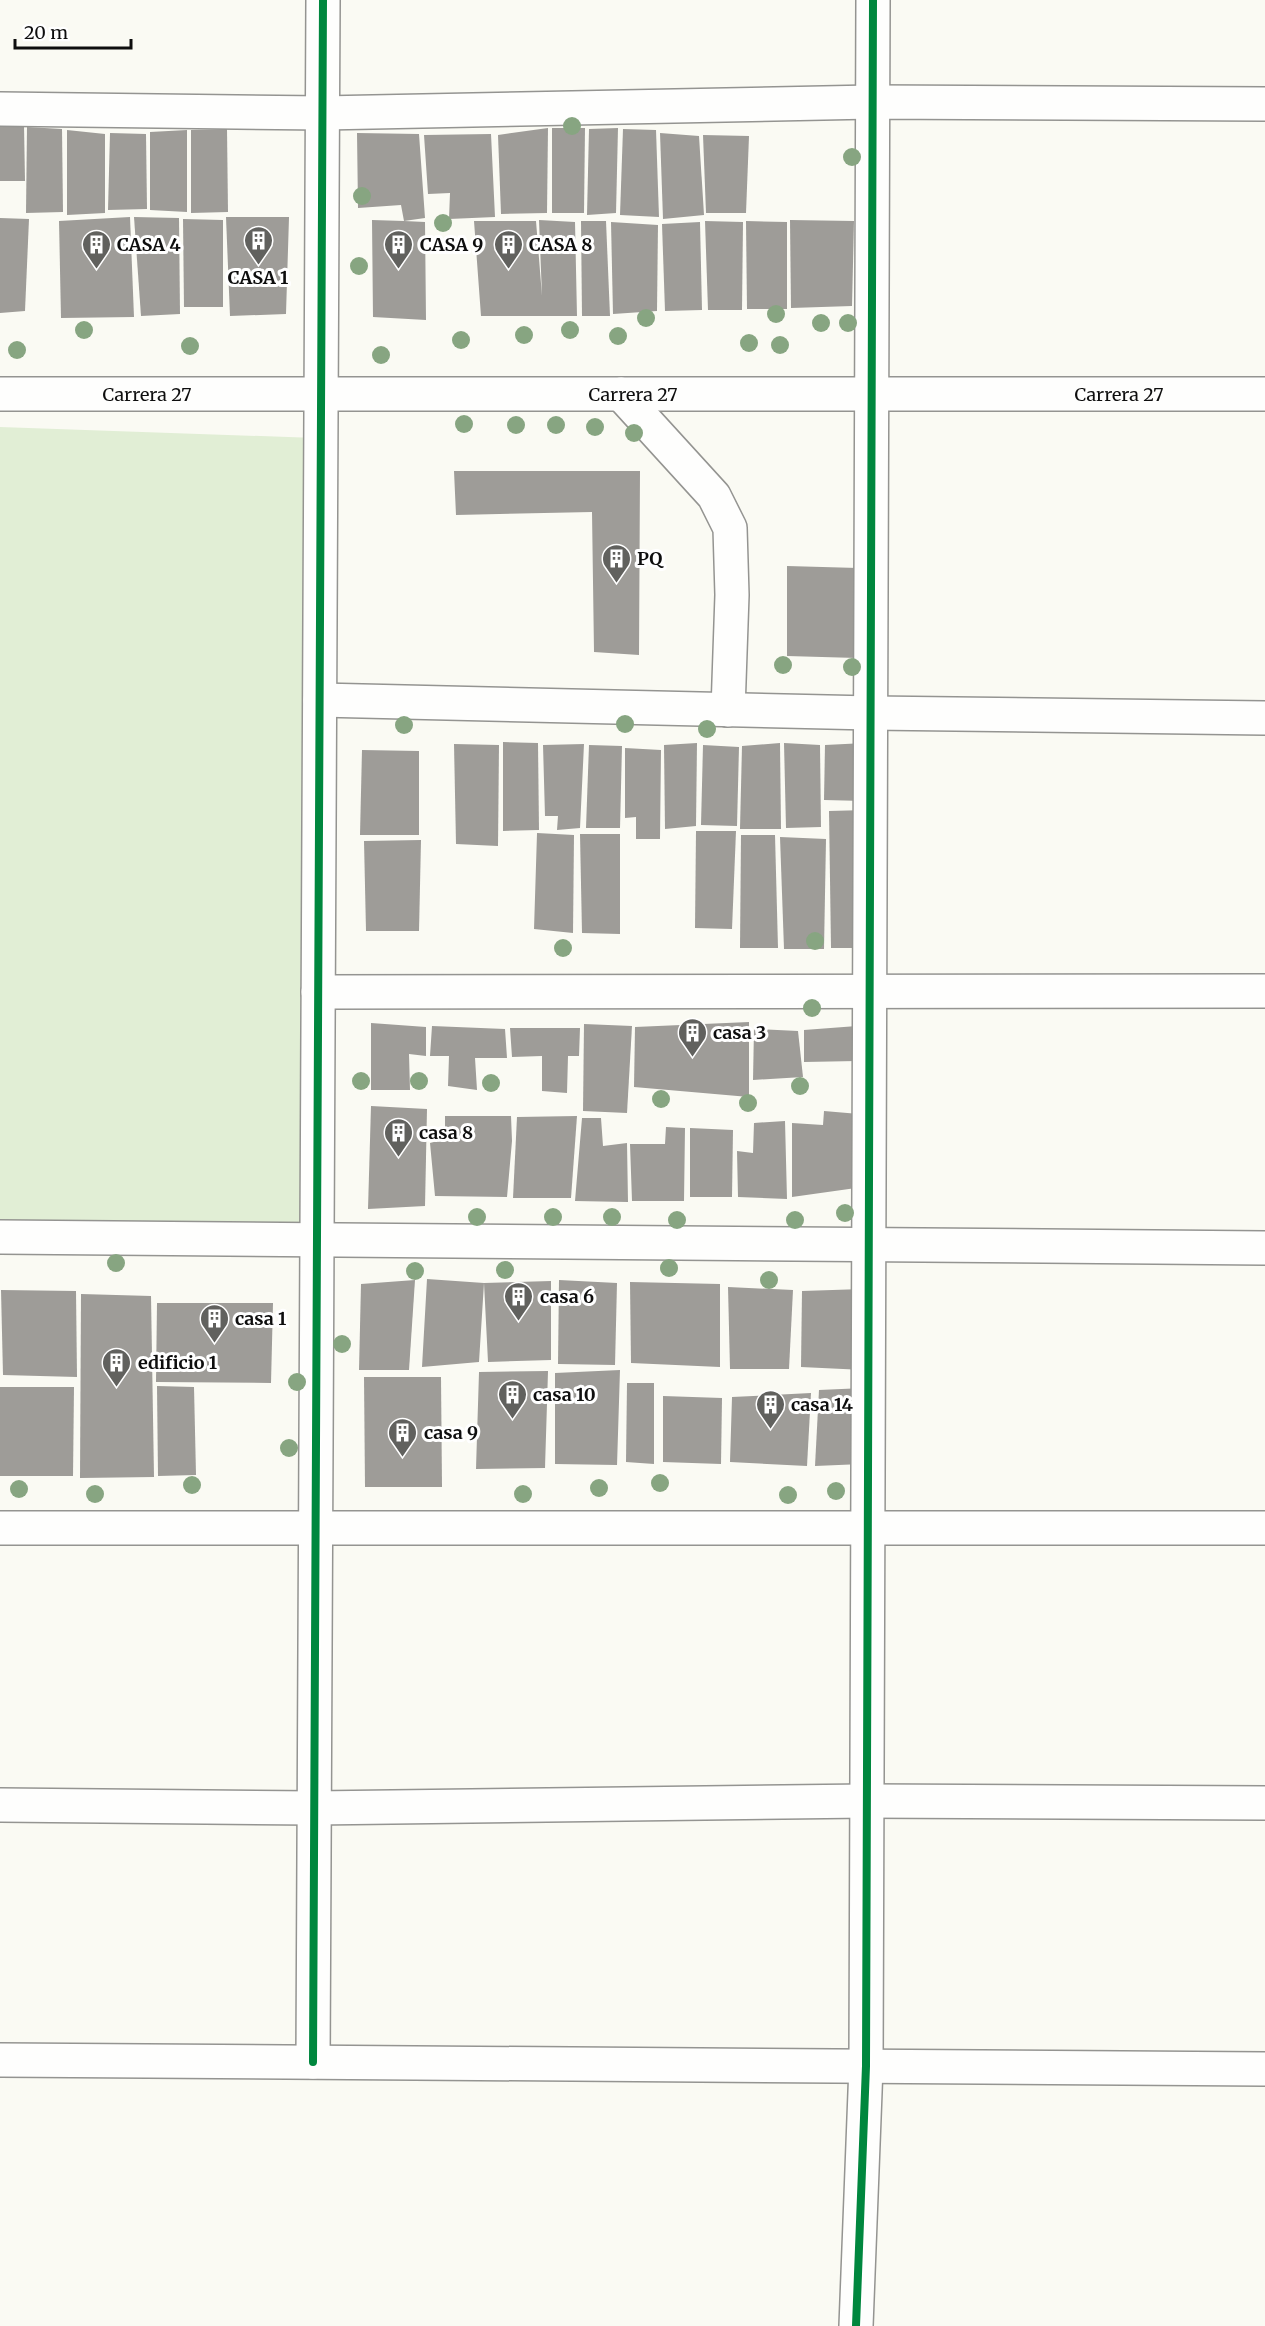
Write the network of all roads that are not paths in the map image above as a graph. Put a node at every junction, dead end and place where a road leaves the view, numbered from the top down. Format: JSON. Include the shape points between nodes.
{"nodes":[{"id":1,"x":323,"y":0,"type":"edge"},
{"id":2,"x":873,"y":0,"type":"edge"},
{"id":3,"x":873,"y":102,"type":"junction"},
{"id":4,"x":1265,"y":104,"type":"edge"},
{"id":5,"x":0,"y":109,"type":"edge"},
{"id":6,"x":323,"y":113,"type":"junction"},
{"id":7,"x":0,"y":394,"type":"edge"},
{"id":8,"x":321,"y":394,"type":"junction"},
{"id":9,"x":621,"y":394,"type":"junction"},
{"id":10,"x":872,"y":394,"type":"junction"},
{"id":11,"x":1265,"y":394,"type":"edge"},
{"id":12,"x":320,"y":700,"type":"junction"},
{"id":13,"x":728,"y":710,"type":"junction"},
{"id":14,"x":871,"y":713,"type":"junction"},
{"id":15,"x":1265,"y":718,"type":"edge"},
{"id":16,"x":870,"y":991,"type":"junction"},
{"id":17,"x":1265,"y":991,"type":"edge"},
{"id":18,"x":318,"y":992,"type":"junction"},
{"id":19,"x":0,"y":1237,"type":"edge"},
{"id":20,"x":316,"y":1239,"type":"junction"},
{"id":21,"x":867,"y":1244,"type":"junction"},
{"id":22,"x":1265,"y":1248,"type":"edge"},
{"id":23,"x":0,"y":1528,"type":"edge"},
{"id":24,"x":316,"y":1528,"type":"junction"},
{"id":25,"x":868,"y":1528,"type":"junction"},
{"id":26,"x":1265,"y":1528,"type":"edge"},
{"id":27,"x":867,"y":1802,"type":"junction"},
{"id":28,"x":1265,"y":1803,"type":"edge"},
{"id":29,"x":0,"y":1805,"type":"edge"},
{"id":30,"x":314,"y":1808,"type":"junction"},
{"id":31,"x":0,"y":2060,"type":"edge"},
{"id":32,"x":313,"y":2062,"type":"junction"},
{"id":33,"x":866,"y":2066,"type":"junction"},
{"id":34,"x":1265,"y":2070,"type":"edge"},
{"id":35,"x":856,"y":2326,"type":"edge"}],
"edges":[{"from":1,"to":6,"type":"street"},
{"from":2,"to":3,"type":"street"},
{"from":3,"to":4,"type":"street"},
{"from":3,"to":6,"type":"street"},
{"from":3,"to":10,"type":"street"},
{"from":5,"to":6,"type":"street"},
{"from":6,"to":8,"type":"street"},
{"from":7,"to":8,"type":"street","name":"Carrera 27"},
{"from":8,"to":9,"type":"street","name":"Carrera 27"},
{"from":8,"to":12,"type":"street"},
{"from":9,"to":10,"type":"street","name":"Carrera 27"},
{"from":9,"to":13,"type":"street","via":[[714,496],[730,528]]},
{"from":10,"to":11,"type":"street","name":"Carrera 27"},
{"from":10,"to":14,"type":"street"},
{"from":12,"to":13,"type":"street"},
{"from":12,"to":18,"type":"street"},
{"from":13,"to":14,"type":"street"},
{"from":14,"to":15,"type":"street"},
{"from":14,"to":16,"type":"street"},
{"from":16,"to":17,"type":"street"},
{"from":16,"to":18,"type":"street"},
{"from":16,"to":21,"type":"street"},
{"from":18,"to":20,"type":"street"},
{"from":19,"to":20,"type":"street"},
{"from":20,"to":21,"type":"street"},
{"from":20,"to":24,"type":"street"},
{"from":21,"to":22,"type":"street"},
{"from":21,"to":25,"type":"street"},
{"from":23,"to":24,"type":"street"},
{"from":24,"to":25,"type":"street"},
{"from":24,"to":30,"type":"street"},
{"from":25,"to":26,"type":"street"},
{"from":25,"to":27,"type":"street"},
{"from":27,"to":28,"type":"street"},
{"from":27,"to":30,"type":"street"},
{"from":27,"to":33,"type":"street"},
{"from":29,"to":30,"type":"street"},
{"from":30,"to":32,"type":"street"},
{"from":31,"to":32,"type":"street"},
{"from":32,"to":33,"type":"street"},
{"from":33,"to":34,"type":"street"},
{"from":33,"to":35,"type":"street"}]}
